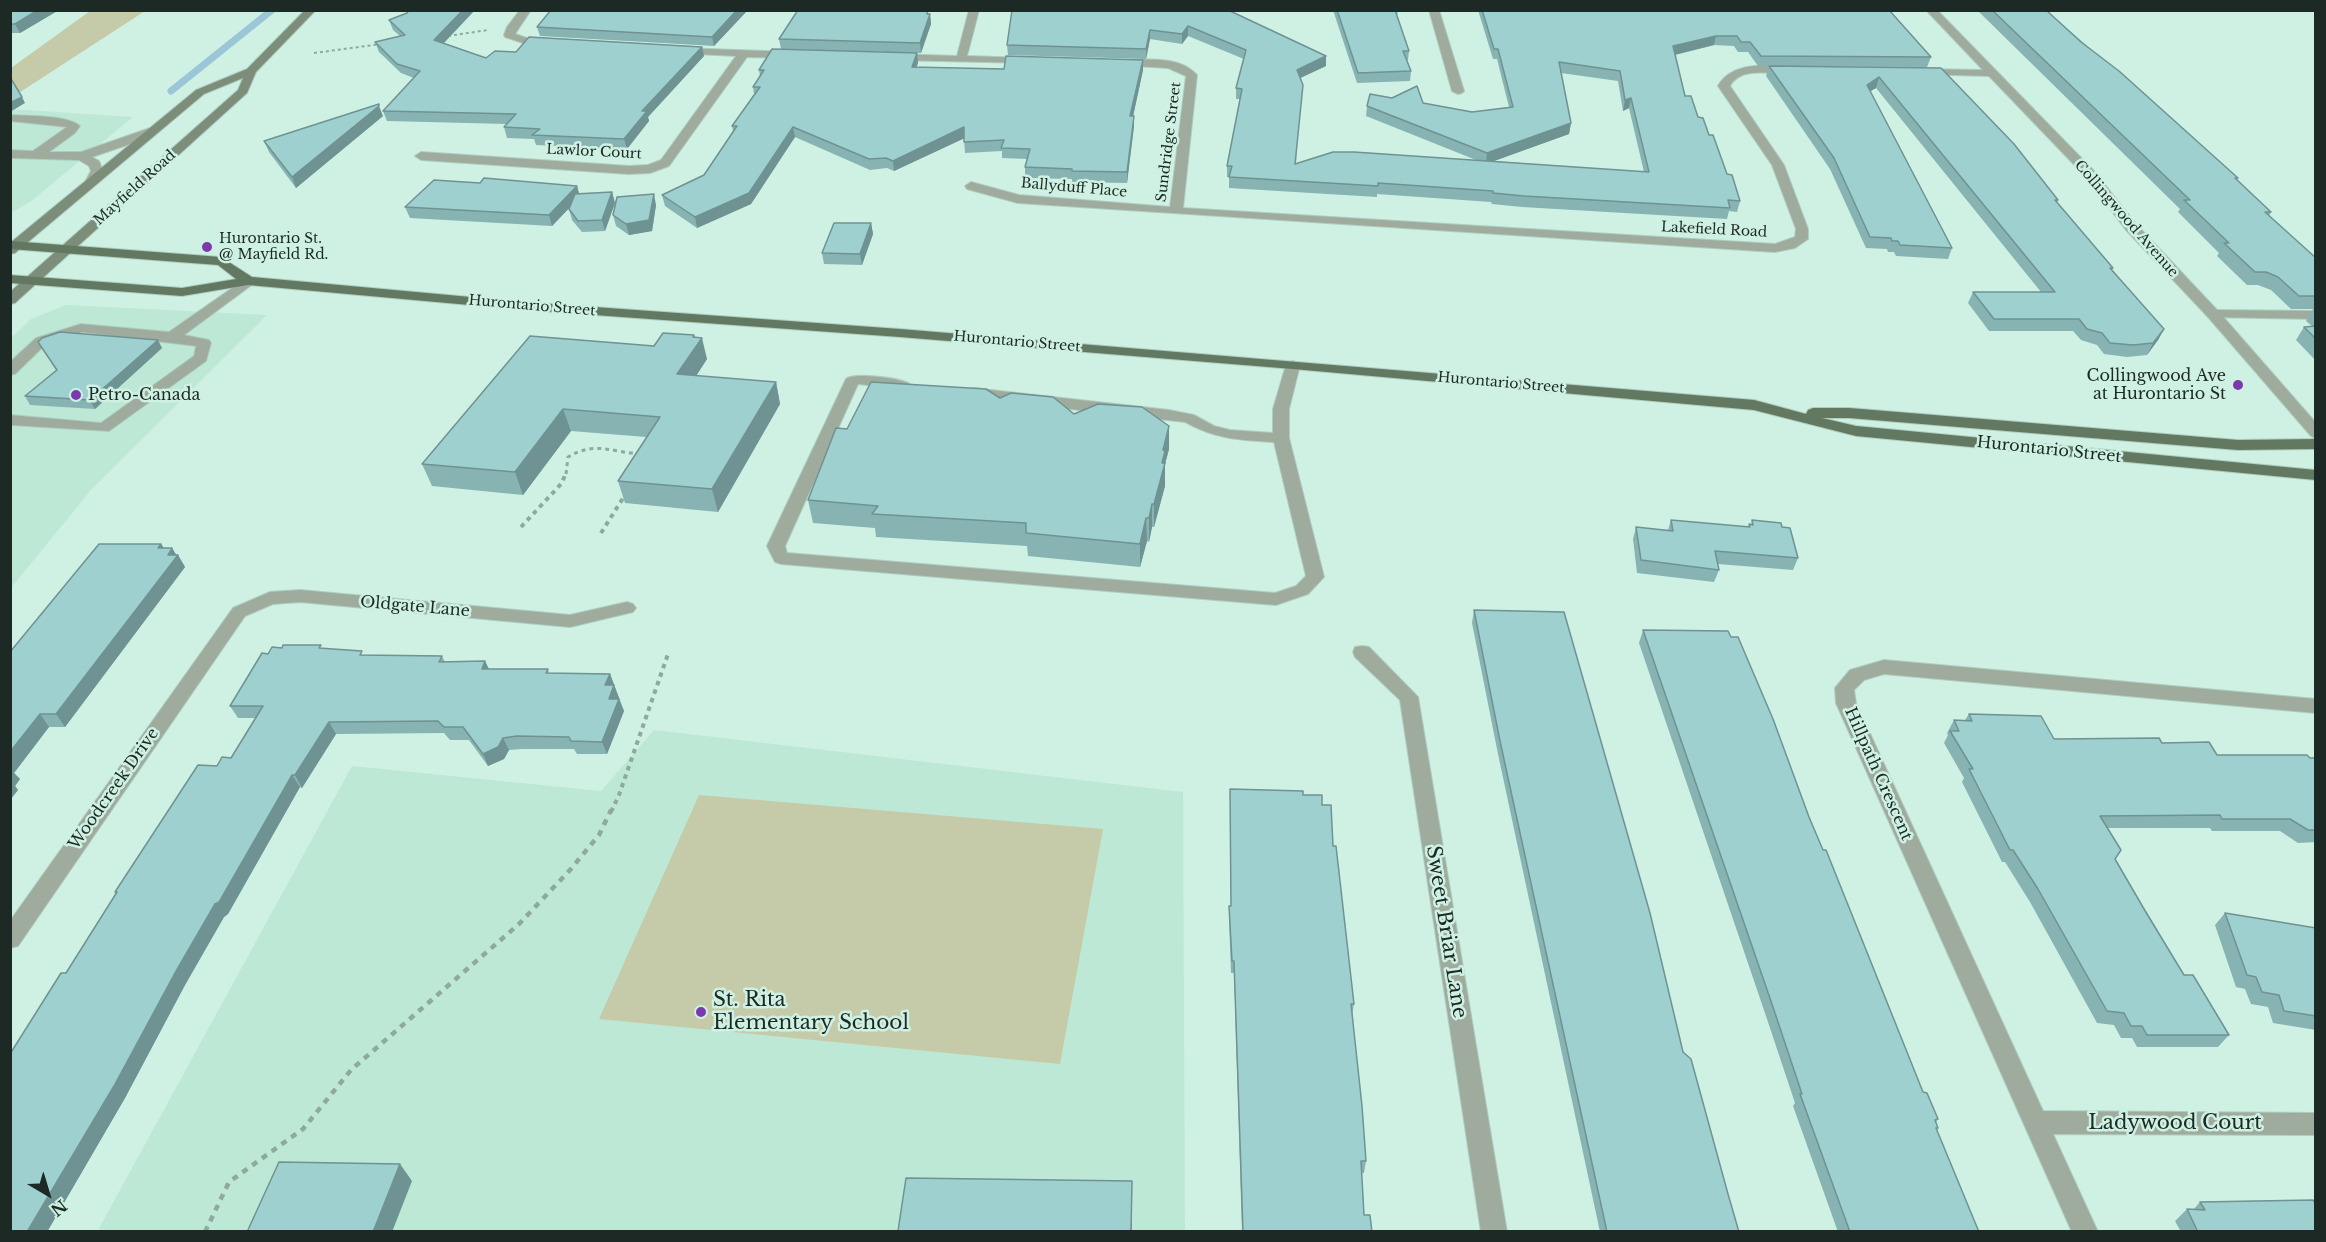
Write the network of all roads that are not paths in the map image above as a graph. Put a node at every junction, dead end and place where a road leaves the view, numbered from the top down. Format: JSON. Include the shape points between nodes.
{"nodes":[{"id":1,"x":311,"y":10,"type":"edge"},
{"id":2,"x":526,"y":10,"type":"edge"},
{"id":3,"x":974,"y":10,"type":"edge"},
{"id":4,"x":1434,"y":10,"type":"edge"},
{"id":5,"x":1931,"y":10,"type":"edge"},
{"id":6,"x":561,"y":44,"type":"edge"},
{"id":7,"x":673,"y":50,"type":"edge"},
{"id":8,"x":744,"y":53,"type":"junction"},
{"id":9,"x":801,"y":55,"type":"edge"},
{"id":10,"x":881,"y":57,"type":"edge"},
{"id":11,"x":961,"y":59,"type":"junction"},
{"id":12,"x":1044,"y":61,"type":"edge"},
{"id":13,"x":1103,"y":63,"type":"edge"},
{"id":14,"x":251,"y":71,"type":"junction"},
{"id":15,"x":1808,"y":71,"type":"edge"},
{"id":16,"x":1913,"y":72,"type":"edge"},
{"id":17,"x":1991,"y":73,"type":"junction"},
{"id":18,"x":1458,"y":91,"type":"dead end"},
{"id":19,"x":10,"y":118,"type":"edge"},
{"id":20,"x":154,"y":130,"type":"junction"},
{"id":21,"x":15,"y":131,"type":"dead end"},
{"id":22,"x":57,"y":139,"type":"junction"},
{"id":23,"x":10,"y":154,"type":"edge"},
{"id":24,"x":41,"y":154,"type":"junction"},
{"id":25,"x":82,"y":156,"type":"junction"},
{"id":26,"x":422,"y":156,"type":"dead end"},
{"id":27,"x":10,"y":168,"type":"edge"},
{"id":28,"x":91,"y":182,"type":"junction"},
{"id":29,"x":971,"y":186,"type":"dead end"},
{"id":30,"x":1176,"y":211,"type":"junction"},
{"id":31,"x":13,"y":247,"type":"edge"},
{"id":32,"x":67,"y":249,"type":"junction"},
{"id":33,"x":10,"y":279,"type":"edge"},
{"id":34,"x":32,"y":280,"type":"junction"},
{"id":35,"x":248,"y":280,"type":"junction"},
{"id":36,"x":10,"y":300,"type":"edge"},
{"id":37,"x":2213,"y":314,"type":"junction"},
{"id":38,"x":2316,"y":315,"type":"edge"},
{"id":39,"x":172,"y":337,"type":"junction"},
{"id":40,"x":1293,"y":365,"type":"junction"},
{"id":41,"x":10,"y":371,"type":"edge"},
{"id":42,"x":923,"y":387,"type":"edge"},
{"id":43,"x":958,"y":391,"type":"edge"},
{"id":44,"x":1784,"y":414,"type":"junction"},
{"id":45,"x":10,"y":420,"type":"edge"},
{"id":46,"x":2316,"y":432,"type":"edge"},
{"id":47,"x":1281,"y":438,"type":"junction"},
{"id":48,"x":2316,"y":444,"type":"edge"},
{"id":49,"x":2316,"y":475,"type":"edge"},
{"id":50,"x":627,"y":608,"type":"dead end"},
{"id":51,"x":218,"y":639,"type":"joint"},
{"id":52,"x":1362,"y":652,"type":"dead end"},
{"id":53,"x":2316,"y":706,"type":"edge"},
{"id":54,"x":10,"y":939,"type":"edge"},
{"id":55,"x":2034,"y":1122,"type":"junction"},
{"id":56,"x":2316,"y":1124,"type":"edge"},
{"id":57,"x":1494,"y":1232,"type":"edge"},
{"id":58,"x":2085,"y":1232,"type":"edge"}],
"edges":[{"from":1,"to":14,"type":"main road","name":"Mayfield Road"},
{"from":2,"to":6,"type":"street","via":[[509,35],[526,41]]},
{"from":3,"to":11,"type":"street"},
{"from":4,"to":18,"type":"street"},
{"from":5,"to":17,"type":"street","name":"Collingwood Avenue"},
{"from":7,"to":8,"type":"street"},
{"from":8,"to":9,"type":"street"},
{"from":8,"to":26,"type":"street","name":"Lawlor Court","via":[[671,157],[650,169]]},
{"from":10,"to":11,"type":"street"},
{"from":11,"to":12,"type":"street"},
{"from":13,"to":30,"type":"street","name":"Sundridge Street","via":[[1174,66],[1192,75]]},
{"from":14,"to":20,"type":"main road","name":"Mayfield Road","via":[[200,92]]},
{"from":14,"to":32,"type":"main road","name":"Mayfield Road","via":[[243,92]]},
{"from":15,"to":30,"type":"street","name":"Lakefield Road","via":[[1736,73],[1724,86],[1767,147],[1794,204],[1802,229],[1801,239],[1790,245],[1739,247]]},
{"from":16,"to":17,"type":"street"},
{"from":17,"to":37,"type":"street","name":"Collingwood Avenue","via":[[2090,174],[2131,227]]},
{"from":19,"to":22,"type":"street","via":[[74,126]]},
{"from":20,"to":25,"type":"street"},
{"from":20,"to":28,"type":"main road","name":"Mayfield Road"},
{"from":21,"to":22,"type":"street","via":[[51,131]]},
{"from":22,"to":24,"type":"street"},
{"from":23,"to":24,"type":"street"},
{"from":24,"to":25,"type":"street"},
{"from":24,"to":27,"type":"street"},
{"from":25,"to":28,"type":"street","via":[[95,164],[97,171]]},
{"from":28,"to":31,"type":"main road","name":"Mayfield Road"},
{"from":29,"to":30,"type":"street","name":"Ballyduff Place","via":[[1018,199]]},
{"from":31,"to":32,"type":"main road","name":"Hurontario Street"},
{"from":32,"to":34,"type":"main road","name":"Mayfield Road"},
{"from":32,"to":35,"type":"main road","name":"Hurontario Street","via":[[221,261]]},
{"from":33,"to":34,"type":"main road","name":"Hurontario Street"},
{"from":34,"to":35,"type":"main road","name":"Hurontario Street","via":[[182,292]]},
{"from":34,"to":36,"type":"main road","name":"Mayfield Road"},
{"from":35,"to":39,"type":"street"},
{"from":35,"to":40,"type":"main road","name":"Hurontario Street","via":[[525,306]]},
{"from":37,"to":38,"type":"street"},
{"from":37,"to":46,"type":"street","name":"Collingwood Avenue"},
{"from":39,"to":41,"type":"street","via":[[81,328],[41,341]]},
{"from":39,"to":45,"type":"street","via":[[204,343],[201,358],[104,428]]},
{"from":40,"to":44,"type":"main road","name":"Hurontario Street","via":[[1754,405]]},
{"from":40,"to":47,"type":"street","via":[[1281,409]]},
{"from":42,"to":47,"type":"street","via":[[853,380],[776,546],[781,558],[1276,599],[1302,590],[1315,577]]},
{"from":43,"to":47,"type":"street","via":[[1169,415],[1189,418],[1228,435]]},
{"from":44,"to":48,"type":"main road","name":"Hurontario Street","via":[[1849,413],[2238,445]]},
{"from":44,"to":49,"type":"main road","name":"Hurontario Street","via":[[1856,431]]},
{"from":50,"to":51,"type":"street","name":"Oldgate Lane","via":[[570,621],[300,596],[270,598],[238,612]]},
{"from":51,"to":54,"type":"street","name":"Woodcreek Drive"},
{"from":52,"to":57,"type":"street","name":"Sweet Briar Lane","via":[[1409,697]]},
{"from":53,"to":55,"type":"street","name":"Hillpath Crescent","via":[[1884,667],[1857,675],[1844,688],[1846,703]]},
{"from":55,"to":56,"type":"street","name":"Ladywood Court"},
{"from":55,"to":58,"type":"street","name":"Hillpath Crescent"}]}
